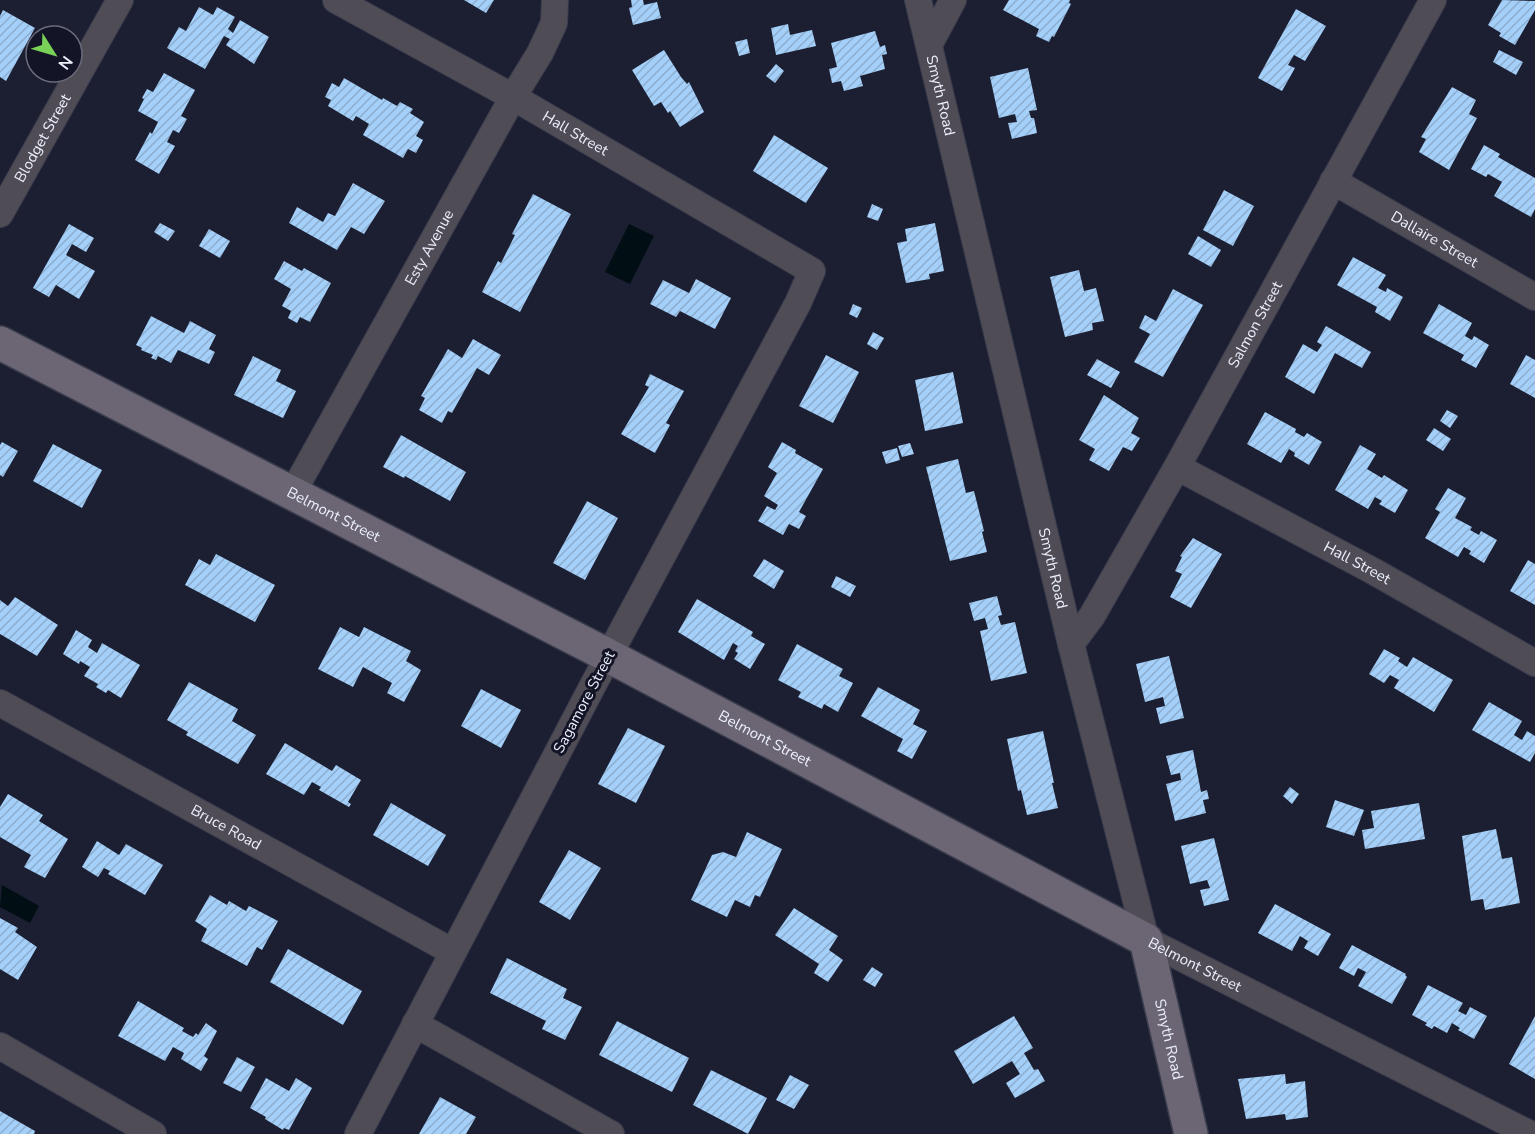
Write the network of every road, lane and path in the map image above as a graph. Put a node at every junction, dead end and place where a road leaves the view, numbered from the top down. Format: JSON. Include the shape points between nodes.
{"nodes":[{"id":1,"x":120,"y":0,"type":"edge"},
{"id":2,"x":336,"y":0,"type":"edge"},
{"id":3,"x":555,"y":0,"type":"edge"},
{"id":4,"x":918,"y":0,"type":"edge"},
{"id":5,"x":952,"y":0,"type":"edge"},
{"id":6,"x":1433,"y":0,"type":"edge"},
{"id":7,"x":929,"y":45,"type":"junction"},
{"id":8,"x":513,"y":97,"type":"junction"},
{"id":9,"x":1333,"y":181,"type":"junction"},
{"id":10,"x":0,"y":214,"type":"edge"},
{"id":11,"x":812,"y":271,"type":"joint"},
{"id":12,"x":1535,"y":297,"type":"edge"},
{"id":13,"x":0,"y":344,"type":"edge"},
{"id":14,"x":1177,"y":467,"type":"junction"},
{"id":15,"x":293,"y":492,"type":"junction"},
{"id":16,"x":1071,"y":644,"type":"junction"},
{"id":17,"x":609,"y":656,"type":"junction"},
{"id":18,"x":1535,"y":663,"type":"edge"},
{"id":19,"x":0,"y":703,"type":"edge"},
{"id":20,"x":1146,"y":940,"type":"junction"},
{"id":21,"x":453,"y":952,"type":"junction"},
{"id":22,"x":415,"y":1024,"type":"junction"},
{"id":23,"x":0,"y":1046,"type":"edge"},
{"id":24,"x":153,"y":1134,"type":"edge"},
{"id":25,"x":358,"y":1134,"type":"edge"},
{"id":26,"x":611,"y":1134,"type":"edge"},
{"id":27,"x":1191,"y":1134,"type":"edge"},
{"id":28,"x":1530,"y":1134,"type":"edge"}],
"edges":[{"from":1,"to":10,"type":"street","name":"Blodget Street"},
{"from":2,"to":8,"type":"street","name":"Hall Street"},
{"from":3,"to":8,"type":"street","name":"Esty Avenue","via":[[554,23]]},
{"from":4,"to":7,"type":"street","name":"Smyth Road"},
{"from":5,"to":7,"type":"street"},
{"from":6,"to":9,"type":"street","name":"Salmon Street"},
{"from":7,"to":16,"type":"street","name":"Smyth Road"},
{"from":8,"to":11,"type":"street","name":"Hall Street"},
{"from":8,"to":15,"type":"street","name":"Esty Avenue"},
{"from":9,"to":12,"type":"street","name":"Dallaire Street"},
{"from":9,"to":14,"type":"street","name":"Salmon Street"},
{"from":11,"to":17,"type":"street","name":"Sagamore Street"},
{"from":13,"to":15,"type":"street","name":"Belmont Street"},
{"from":14,"to":16,"type":"street","name":"Salmon Street","via":[[1092,616]]},
{"from":14,"to":18,"type":"street","name":"Hall Street"},
{"from":15,"to":17,"type":"street","name":"Belmont Street"},
{"from":16,"to":20,"type":"street","name":"Smyth Road"},
{"from":17,"to":20,"type":"street","name":"Belmont Street"},
{"from":17,"to":21,"type":"street","name":"Sagamore Street"},
{"from":19,"to":21,"type":"street","name":"Bruce Road"},
{"from":20,"to":27,"type":"street","name":"Smyth Road"},
{"from":20,"to":28,"type":"street","name":"Belmont Street"},
{"from":21,"to":22,"type":"street","name":"Sagamore Street"},
{"from":22,"to":25,"type":"street","name":"Sagamore Street"},
{"from":22,"to":26,"type":"street"},
{"from":23,"to":24,"type":"street"}]}
